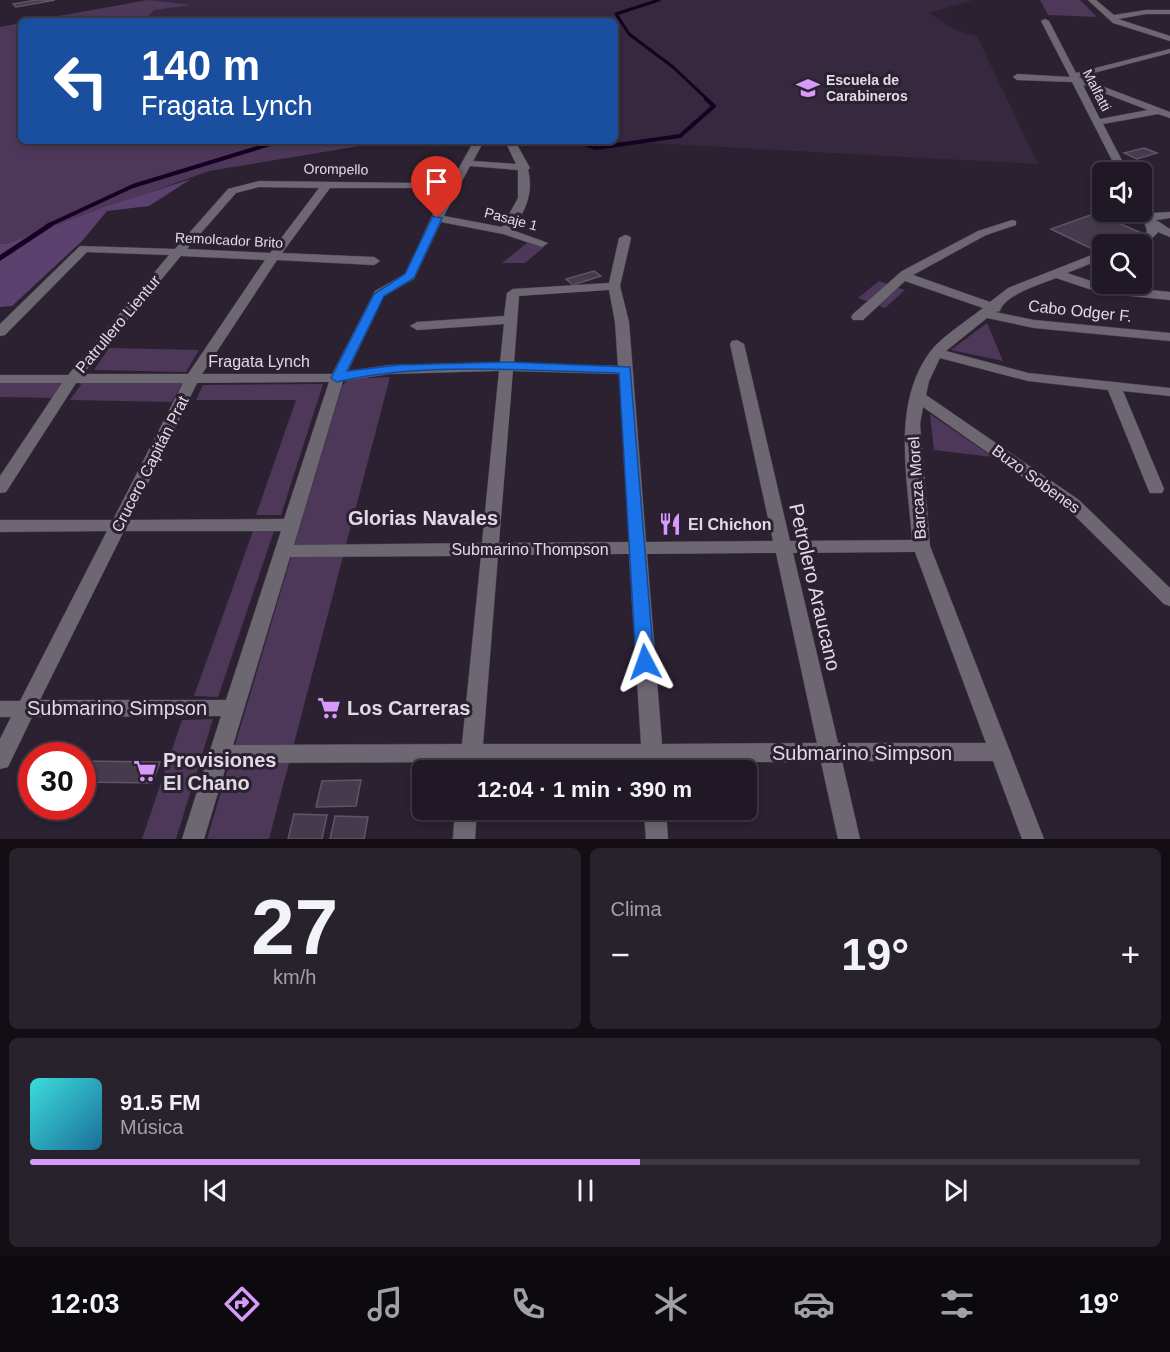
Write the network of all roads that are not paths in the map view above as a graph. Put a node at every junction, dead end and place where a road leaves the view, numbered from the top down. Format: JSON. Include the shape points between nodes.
{"nodes":[{"id":1,"x":1092,"y":0,"type":"edge"},
{"id":2,"x":1170,"y":12,"type":"edge"},
{"id":3,"x":1111,"y":18,"type":"junction"},
{"id":4,"x":1045,"y":21,"type":"dead end"},
{"id":5,"x":1170,"y":39,"type":"edge"},
{"id":6,"x":1170,"y":51,"type":"edge"},
{"id":7,"x":1017,"y":77,"type":"dead end"},
{"id":8,"x":1075,"y":78,"type":"junction"},
{"id":9,"x":1170,"y":108,"type":"edge"},
{"id":10,"x":1159,"y":111,"type":"junction"},
{"id":11,"x":1170,"y":115,"type":"edge"},
{"id":12,"x":1097,"y":122,"type":"junction"},
{"id":13,"x":477,"y":144,"type":"edge"},
{"id":14,"x":512,"y":144,"type":"edge"},
{"id":15,"x":1119,"y":162,"type":"edge"},
{"id":16,"x":466,"y":164,"type":"junction"},
{"id":17,"x":525,"y":168,"type":"junction"},
{"id":18,"x":259,"y":184,"type":"joint"},
{"id":19,"x":327,"y":184,"type":"junction"},
{"id":20,"x":412,"y":185,"type":"dead end"},
{"id":21,"x":1170,"y":215,"type":"edge"},
{"id":22,"x":437,"y":218,"type":"junction"},
{"id":23,"x":1152,"y":220,"type":"edge"},
{"id":24,"x":1152,"y":220,"type":"edge"},
{"id":25,"x":1152,"y":221,"type":"edge"},
{"id":26,"x":1012,"y":223,"type":"dead end"},
{"id":27,"x":1170,"y":227,"type":"edge"},
{"id":28,"x":505,"y":231,"type":"junction"},
{"id":29,"x":1170,"y":234,"type":"edge"},
{"id":30,"x":626,"y":238,"type":"dead end"},
{"id":31,"x":542,"y":243,"type":"dead end"},
{"id":32,"x":177,"y":253,"type":"junction"},
{"id":33,"x":272,"y":258,"type":"junction"},
{"id":34,"x":1092,"y":259,"type":"edge"},
{"id":35,"x":374,"y":261,"type":"dead end"},
{"id":36,"x":1055,"y":273,"type":"junction"},
{"id":37,"x":903,"y":276,"type":"junction"},
{"id":38,"x":614,"y":286,"type":"junction"},
{"id":39,"x":1170,"y":296,"type":"edge"},
{"id":40,"x":991,"y":311,"type":"junction"},
{"id":41,"x":858,"y":316,"type":"dead end"},
{"id":42,"x":511,"y":320,"type":"junction"},
{"id":43,"x":417,"y":326,"type":"dead end"},
{"id":44,"x":0,"y":332,"type":"edge"},
{"id":45,"x":1170,"y":337,"type":"edge"},
{"id":46,"x":737,"y":344,"type":"dead end"},
{"id":47,"x":936,"y":353,"type":"junction"},
{"id":48,"x":507,"y":366,"type":"junction"},
{"id":49,"x":625,"y":370,"type":"junction"},
{"id":50,"x":337,"y":378,"type":"junction"},
{"id":51,"x":0,"y":379,"type":"edge"},
{"id":52,"x":72,"y":379,"type":"junction"},
{"id":53,"x":192,"y":379,"type":"junction"},
{"id":54,"x":1114,"y":387,"type":"junction"},
{"id":55,"x":1170,"y":392,"type":"edge"},
{"id":56,"x":918,"y":396,"type":"junction"},
{"id":57,"x":0,"y":488,"type":"edge"},
{"id":58,"x":1156,"y":489,"type":"dead end"},
{"id":59,"x":118,"y":525,"type":"junction"},
{"id":60,"x":292,"y":525,"type":"junction"},
{"id":61,"x":0,"y":526,"type":"edge"},
{"id":62,"x":921,"y":546,"type":"junction"},
{"id":63,"x":783,"y":547,"type":"junction"},
{"id":64,"x":638,"y":548,"type":"junction"},
{"id":65,"x":490,"y":549,"type":"junction"},
{"id":66,"x":284,"y":551,"type":"junction"},
{"id":67,"x":1170,"y":599,"type":"edge"},
{"id":68,"x":26,"y":708,"type":"junction"},
{"id":69,"x":234,"y":708,"type":"junction"},
{"id":70,"x":0,"y":709,"type":"edge"},
{"id":71,"x":1000,"y":752,"type":"junction"},
{"id":72,"x":830,"y":753,"type":"junction"},
{"id":73,"x":220,"y":754,"type":"junction"},
{"id":74,"x":0,"y":760,"type":"edge"},
{"id":75,"x":412,"y":760,"type":"edge"},
{"id":76,"x":471,"y":760,"type":"edge"},
{"id":77,"x":652,"y":760,"type":"edge"},
{"id":78,"x":692,"y":760,"type":"edge"},
{"id":79,"x":465,"y":820,"type":"edge"},
{"id":80,"x":656,"y":820,"type":"edge"},
{"id":81,"x":194,"y":839,"type":"edge"},
{"id":82,"x":464,"y":839,"type":"edge"},
{"id":83,"x":657,"y":839,"type":"edge"},
{"id":84,"x":849,"y":839,"type":"edge"},
{"id":85,"x":1033,"y":839,"type":"edge"}],
"edges":[{"from":1,"to":3,"type":"street"},
{"from":2,"to":3,"type":"street"},
{"from":3,"to":5,"type":"street"},
{"from":4,"to":8,"type":"street","name":"Malfatti"},
{"from":6,"to":8,"type":"street"},
{"from":7,"to":8,"type":"street"},
{"from":8,"to":10,"type":"street"},
{"from":8,"to":12,"type":"street","name":"Malfatti"},
{"from":9,"to":10,"type":"street"},
{"from":10,"to":11,"type":"street"},
{"from":10,"to":12,"type":"street"},
{"from":12,"to":15,"type":"street","name":"Malfatti"},
{"from":13,"to":16,"type":"street"},
{"from":14,"to":17,"type":"street"},
{"from":16,"to":17,"type":"street"},
{"from":16,"to":22,"type":"street"},
{"from":17,"to":28,"type":"street","via":[[527,181],[518,216]]},
{"from":18,"to":19,"type":"street","name":"Orompello"},
{"from":18,"to":32,"type":"street","name":"Patrullero Lientur","via":[[232,191]]},
{"from":19,"to":20,"type":"street","name":"Orompello"},
{"from":19,"to":33,"type":"street","name":"Crucero Capitán Prat"},
{"from":21,"to":23,"type":"street"},
{"from":22,"to":28,"type":"street","name":"Pasaje 1"},
{"from":22,"to":50,"type":"street","via":[[410,276],[379,294]]},
{"from":24,"to":27,"type":"street"},
{"from":25,"to":29,"type":"street"},
{"from":26,"to":37,"type":"street","via":[[982,233]]},
{"from":28,"to":31,"type":"street","name":"Pasaje 1"},
{"from":30,"to":38,"type":"street"},
{"from":32,"to":33,"type":"street","name":"Remolcador Brito"},
{"from":32,"to":44,"type":"street","name":"Remolcador Brito","via":[[84,248]]},
{"from":32,"to":52,"type":"street","name":"Patrullero Lientur"},
{"from":33,"to":35,"type":"street","name":"Remolcador Brito"},
{"from":33,"to":53,"type":"street","name":"Crucero Capitán Prat"},
{"from":34,"to":36,"type":"street","name":"Barcaza Morel"},
{"from":36,"to":39,"type":"street","via":[[1101,290]]},
{"from":36,"to":40,"type":"street","name":"Barcaza Morel","via":[[1012,291]]},
{"from":37,"to":40,"type":"street","name":"Cabo Odger F."},
{"from":37,"to":41,"type":"street"},
{"from":38,"to":42,"type":"street","via":[[513,294]]},
{"from":38,"to":49,"type":"street","via":[[622,322]]},
{"from":40,"to":45,"type":"street","name":"Cabo Odger F.","via":[[1034,324]]},
{"from":40,"to":47,"type":"street","name":"Barcaza Morel"},
{"from":42,"to":43,"type":"street"},
{"from":42,"to":48,"type":"street"},
{"from":46,"to":63,"type":"street","name":"Petrolero Araucano"},
{"from":47,"to":54,"type":"street","via":[[1028,377]]},
{"from":47,"to":56,"type":"street","name":"Barcaza Morel"},
{"from":48,"to":49,"type":"street","name":"Fragata Lynch"},
{"from":48,"to":50,"type":"street","name":"Fragata Lynch","via":[[398,369]]},
{"from":48,"to":65,"type":"street"},
{"from":49,"to":64,"type":"street"},
{"from":50,"to":53,"type":"street","name":"Fragata Lynch"},
{"from":50,"to":60,"type":"street"},
{"from":51,"to":52,"type":"street","name":"Fragata Lynch"},
{"from":52,"to":53,"type":"street","name":"Fragata Lynch"},
{"from":52,"to":57,"type":"street","name":"Patrullero Lientur"},
{"from":53,"to":59,"type":"street","name":"Crucero Capitán Prat"},
{"from":54,"to":55,"type":"street"},
{"from":54,"to":58,"type":"street"},
{"from":56,"to":62,"type":"street","name":"Barcaza Morel","via":[[912,424]]},
{"from":56,"to":67,"type":"street","name":"Buzo Sobenes","via":[[1073,504]]},
{"from":59,"to":60,"type":"street"},
{"from":59,"to":61,"type":"street"},
{"from":59,"to":68,"type":"street","name":"Crucero Capitán Prat"},
{"from":60,"to":66,"type":"street"},
{"from":62,"to":63,"type":"street","name":"Submarino Thompson"},
{"from":62,"to":71,"type":"street","name":"Barcaza Morel"},
{"from":63,"to":64,"type":"street","name":"Submarino Thompson"},
{"from":63,"to":72,"type":"street","name":"Petrolero Araucano"},
{"from":64,"to":65,"type":"street","name":"Submarino Thompson"},
{"from":64,"to":77,"type":"street"},
{"from":65,"to":66,"type":"street","name":"Submarino Thompson"},
{"from":65,"to":76,"type":"street"},
{"from":66,"to":69,"type":"street"},
{"from":68,"to":69,"type":"street","name":"Submarino Simpson"},
{"from":68,"to":70,"type":"street","name":"Submarino Simpson"},
{"from":68,"to":74,"type":"street","name":"Crucero Capitán Prat"},
{"from":69,"to":73,"type":"street"},
{"from":71,"to":72,"type":"street","name":"Submarino Simpson"},
{"from":71,"to":85,"type":"street","name":"Barcaza Morel"},
{"from":72,"to":78,"type":"street","name":"Submarino Simpson"},
{"from":72,"to":84,"type":"street","name":"Petrolero Araucano"},
{"from":73,"to":75,"type":"street","name":"Submarino Simpson"},
{"from":73,"to":81,"type":"street"},
{"from":79,"to":82,"type":"street"},
{"from":80,"to":83,"type":"street"}]}
